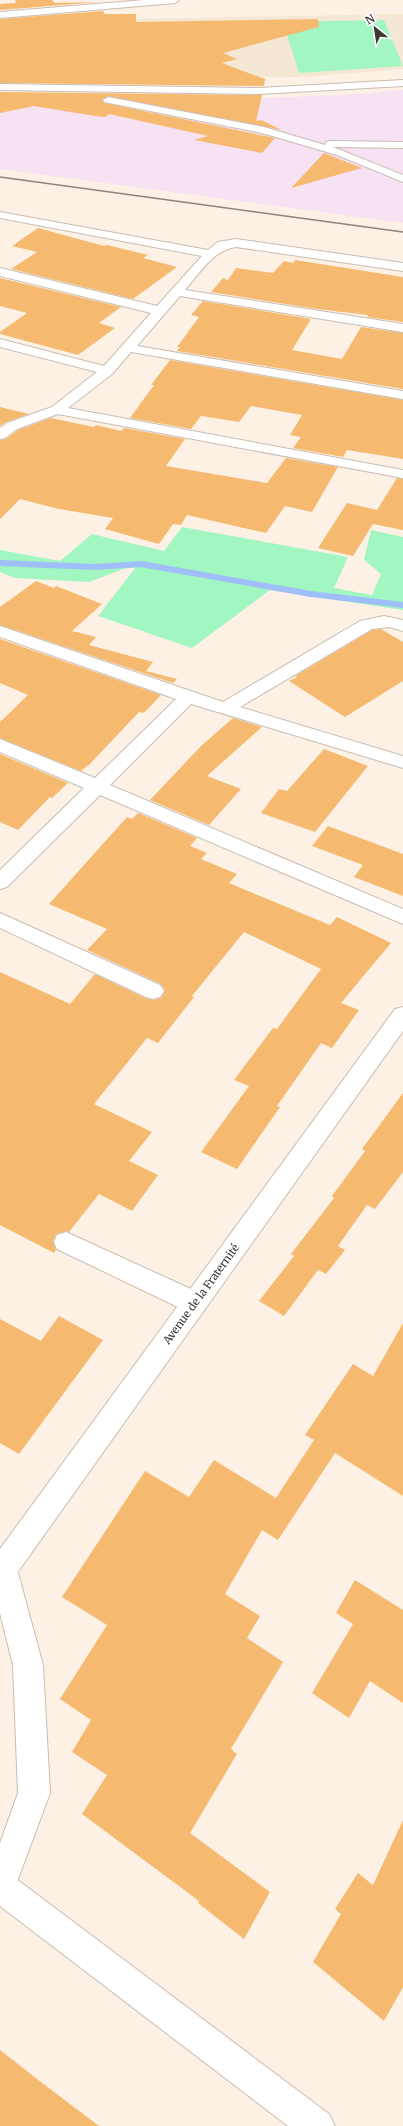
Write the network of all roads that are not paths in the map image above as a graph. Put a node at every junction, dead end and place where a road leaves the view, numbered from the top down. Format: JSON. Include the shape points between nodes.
{"nodes":[{"id":1,"x":175,"y":0,"type":"edge"},
{"id":2,"x":0,"y":15,"type":"edge"},
{"id":3,"x":403,"y":82,"type":"edge"},
{"id":4,"x":0,"y":87,"type":"edge"},
{"id":5,"x":50,"y":88,"type":"junction"},
{"id":6,"x":312,"y":144,"type":"junction"},
{"id":7,"x":403,"y":145,"type":"edge"},
{"id":8,"x":403,"y":179,"type":"edge"},
{"id":9,"x":0,"y":215,"type":"edge"},
{"id":10,"x":210,"y":254,"type":"junction"},
{"id":11,"x":403,"y":267,"type":"edge"},
{"id":12,"x":0,"y":272,"type":"edge"},
{"id":13,"x":177,"y":292,"type":"junction"},
{"id":14,"x":160,"y":311,"type":"junction"},
{"id":15,"x":403,"y":328,"type":"edge"},
{"id":16,"x":0,"y":343,"type":"edge"},
{"id":17,"x":128,"y":348,"type":"junction"},
{"id":18,"x":107,"y":371,"type":"junction"},
{"id":19,"x":403,"y":395,"type":"edge"},
{"id":20,"x":57,"y":410,"type":"junction"},
{"id":21,"x":6,"y":424,"type":"edge"},
{"id":22,"x":0,"y":435,"type":"edge"},
{"id":23,"x":403,"y":474,"type":"edge"},
{"id":24,"x":403,"y":626,"type":"edge"},
{"id":25,"x":0,"y":631,"type":"edge"},
{"id":26,"x":188,"y":697,"type":"junction"},
{"id":27,"x":225,"y":708,"type":"junction"},
{"id":28,"x":0,"y":745,"type":"edge"},
{"id":29,"x":403,"y":762,"type":"edge"},
{"id":30,"x":98,"y":786,"type":"junction"},
{"id":31,"x":0,"y":882,"type":"edge"},
{"id":32,"x":403,"y":917,"type":"edge"},
{"id":33,"x":0,"y":920,"type":"edge"},
{"id":34,"x":153,"y":991,"type":"dead end"},
{"id":35,"x":403,"y":1015,"type":"edge"},
{"id":36,"x":66,"y":1242,"type":"dead end"},
{"id":37,"x":194,"y":1303,"type":"junction"},
{"id":38,"x":1,"y":1570,"type":"edge"},
{"id":39,"x":0,"y":1887,"type":"edge"},
{"id":40,"x":317,"y":2126,"type":"edge"}],
"edges":[{"from":1,"to":2,"type":"street"},
{"from":3,"to":5,"type":"street","via":[[259,91]]},
{"from":4,"to":5,"type":"street"},
{"from":5,"to":6,"type":"street","via":[[264,130]]},
{"from":6,"to":7,"type":"street"},
{"from":6,"to":8,"type":"street","via":[[341,153]]},
{"from":9,"to":10,"type":"street"},
{"from":10,"to":11,"type":"street","via":[[222,245],[236,243]]},
{"from":10,"to":13,"type":"street"},
{"from":12,"to":14,"type":"street"},
{"from":13,"to":14,"type":"street"},
{"from":13,"to":15,"type":"street"},
{"from":14,"to":17,"type":"street"},
{"from":16,"to":18,"type":"street"},
{"from":17,"to":18,"type":"street"},
{"from":17,"to":19,"type":"street"},
{"from":18,"to":20,"type":"street"},
{"from":20,"to":21,"type":"street"},
{"from":20,"to":23,"type":"street"},
{"from":21,"to":22,"type":"street"},
{"from":24,"to":27,"type":"street","via":[[393,622],[377,621],[366,625]]},
{"from":25,"to":26,"type":"street"},
{"from":26,"to":27,"type":"street"},
{"from":26,"to":30,"type":"street"},
{"from":27,"to":29,"type":"street"},
{"from":28,"to":30,"type":"street"},
{"from":30,"to":31,"type":"street"},
{"from":30,"to":32,"type":"street"},
{"from":33,"to":34,"type":"street"},
{"from":35,"to":37,"type":"street","name":"Avenue de la Fraternité"},
{"from":36,"to":37,"type":"street"},
{"from":37,"to":38,"type":"street","name":"Avenue de la Fraternité"},
{"from":38,"to":39,"type":"street","via":[[28,1665],[34,1793]]},
{"from":39,"to":40,"type":"street"}]}
